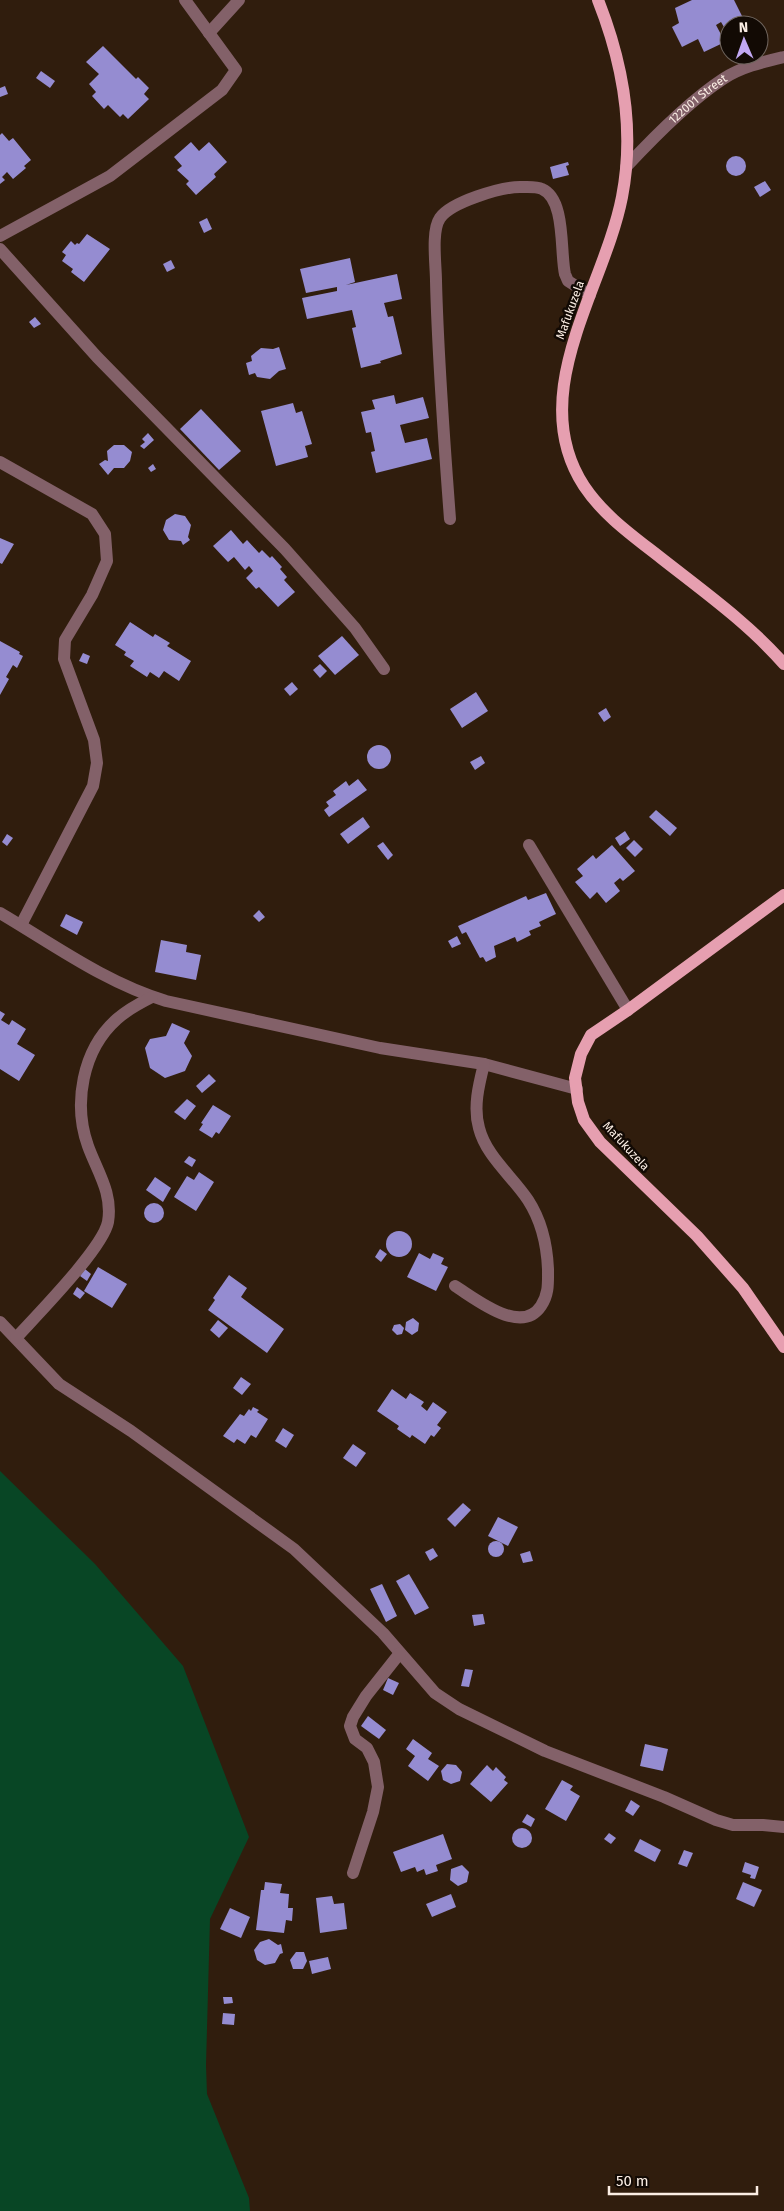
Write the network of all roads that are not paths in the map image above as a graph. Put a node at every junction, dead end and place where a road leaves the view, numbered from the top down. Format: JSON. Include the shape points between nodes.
{"nodes":[{"id":1,"x":185,"y":0,"type":"edge"},
{"id":2,"x":239,"y":0,"type":"edge"},
{"id":3,"x":598,"y":0,"type":"edge"},
{"id":4,"x":209,"y":33,"type":"junction"},
{"id":5,"x":784,"y":57,"type":"edge"},
{"id":6,"x":626,"y":167,"type":"junction"},
{"id":7,"x":0,"y":236,"type":"edge"},
{"id":8,"x":0,"y":249,"type":"edge"},
{"id":9,"x":590,"y":295,"type":"junction"},
{"id":10,"x":0,"y":462,"type":"edge"},
{"id":11,"x":450,"y":519,"type":"dead end"},
{"id":12,"x":784,"y":664,"type":"edge"},
{"id":13,"x":384,"y":669,"type":"dead end"},
{"id":14,"x":529,"y":845,"type":"dead end"},
{"id":15,"x":784,"y":894,"type":"edge"},
{"id":16,"x":0,"y":913,"type":"edge"},
{"id":17,"x":21,"y":925,"type":"junction"},
{"id":18,"x":152,"y":997,"type":"junction"},
{"id":19,"x":628,"y":1010,"type":"junction"},
{"id":20,"x":484,"y":1064,"type":"junction"},
{"id":21,"x":577,"y":1089,"type":"junction"},
{"id":22,"x":454,"y":1286,"type":"dead end"},
{"id":23,"x":0,"y":1322,"type":"edge"},
{"id":24,"x":16,"y":1338,"type":"junction"},
{"id":25,"x":784,"y":1348,"type":"edge"},
{"id":26,"x":400,"y":1653,"type":"junction"},
{"id":27,"x":784,"y":1827,"type":"edge"},
{"id":28,"x":353,"y":1873,"type":"dead end"}],
"edges":[{"from":1,"to":4,"type":"street"},
{"from":2,"to":4,"type":"street"},
{"from":3,"to":6,"type":"main road","name":"Mafukuzela","via":[[621,73],[628,123]]},
{"from":4,"to":7,"type":"street","via":[[236,70],[222,90],[110,176]]},
{"from":5,"to":6,"type":"street","name":"122001 Street","via":[[745,68],[723,79],[646,145]]},
{"from":6,"to":9,"type":"main road","name":"Mafukuzela","via":[[622,198]]},
{"from":8,"to":13,"type":"street","via":[[104,364],[285,549],[355,628]]},
{"from":9,"to":11,"type":"street","via":[[568,281],[560,218],[553,199],[541,189],[516,187],[484,195],[451,208],[439,219],[436,240],[438,365]]},
{"from":9,"to":12,"type":"main road","name":"Mafukuzela","via":[[572,341],[563,388],[567,443],[584,486],[618,525],[727,609]]},
{"from":10,"to":17,"type":"street","via":[[92,514],[105,534],[107,561],[92,595],[65,640],[64,659],[94,740],[97,763],[93,786]]},
{"from":14,"to":19,"type":"street"},
{"from":15,"to":19,"type":"main road","name":"Mafukuzela"},
{"from":16,"to":17,"type":"street"},
{"from":17,"to":18,"type":"street","via":[[113,980]]},
{"from":18,"to":20,"type":"street","via":[[380,1048]]},
{"from":18,"to":24,"type":"street","via":[[116,1020],[99,1040],[85,1070],[79,1104],[87,1144],[105,1182],[108,1223],[90,1254]]},
{"from":19,"to":21,"type":"main road","name":"Mafukuzela","via":[[591,1035],[581,1054],[575,1078]]},
{"from":20,"to":21,"type":"street"},
{"from":20,"to":22,"type":"street","via":[[478,1089],[478,1128],[485,1144],[528,1201],[543,1235],[548,1286],[546,1298],[536,1313],[521,1317],[507,1317]]},
{"from":21,"to":25,"type":"main road","name":"Mafukuzela","via":[[584,1120],[600,1142],[697,1236],[743,1288]]},
{"from":23,"to":24,"type":"street"},
{"from":24,"to":26,"type":"street","via":[[59,1384],[131,1430],[294,1549],[384,1633]]},
{"from":26,"to":27,"type":"street","via":[[435,1693],[459,1710],[520,1740],[716,1820],[734,1825]]},
{"from":26,"to":28,"type":"street","via":[[366,1696],[350,1726],[355,1739],[367,1748],[374,1762],[378,1787]]}]}
